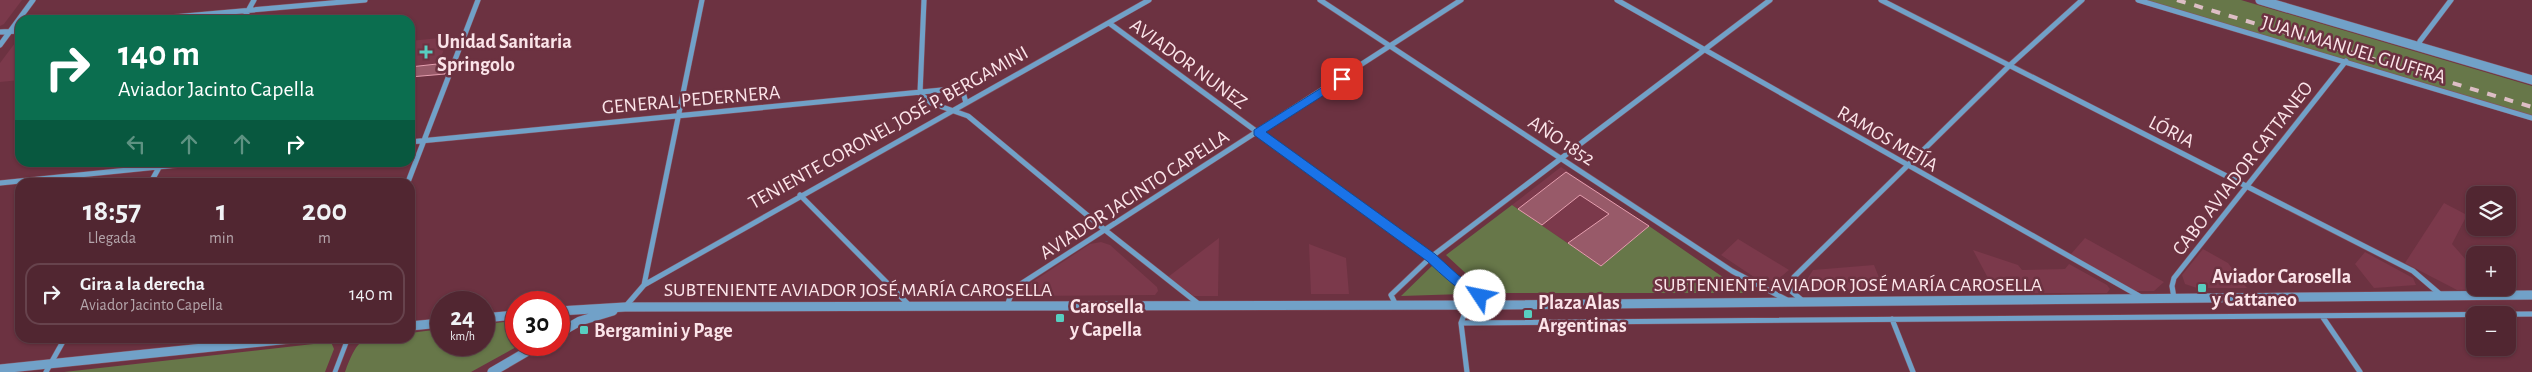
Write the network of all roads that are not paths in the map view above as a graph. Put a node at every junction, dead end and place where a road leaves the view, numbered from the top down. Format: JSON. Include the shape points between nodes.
{"nodes":[{"id":1,"x":33,"y":0,"type":"edge"},
{"id":2,"x":254,"y":0,"type":"edge"},
{"id":3,"x":365,"y":0,"type":"edge"},
{"id":4,"x":478,"y":0,"type":"edge"},
{"id":5,"x":702,"y":0,"type":"edge"},
{"id":6,"x":924,"y":0,"type":"edge"},
{"id":7,"x":1149,"y":0,"type":"edge"},
{"id":8,"x":1320,"y":0,"type":"edge"},
{"id":9,"x":1461,"y":0,"type":"edge"},
{"id":10,"x":1617,"y":0,"type":"edge"},
{"id":11,"x":1770,"y":0,"type":"edge"},
{"id":12,"x":1881,"y":0,"type":"edge"},
{"id":13,"x":2082,"y":0,"type":"edge"},
{"id":14,"x":2138,"y":0,"type":"edge"},
{"id":15,"x":2260,"y":0,"type":"edge"},
{"id":16,"x":2451,"y":0,"type":"edge"},
{"id":17,"x":248,"y":10,"type":"junction"},
{"id":18,"x":22,"y":15,"type":"edge"},
{"id":19,"x":194,"y":15,"type":"edge"},
{"id":20,"x":246,"y":15,"type":"edge"},
{"id":21,"x":1109,"y":22,"type":"junction"},
{"id":22,"x":15,"y":25,"type":"edge"},
{"id":23,"x":0,"y":32,"type":"edge"},
{"id":24,"x":10,"y":32,"type":"junction"},
{"id":25,"x":15,"y":32,"type":"edge"},
{"id":26,"x":0,"y":46,"type":"edge"},
{"id":27,"x":1392,"y":47,"type":"junction"},
{"id":28,"x":2418,"y":47,"type":"junction"},
{"id":29,"x":1704,"y":51,"type":"junction"},
{"id":30,"x":2346,"y":61,"type":"junction"},
{"id":31,"x":2010,"y":65,"type":"junction"},
{"id":32,"x":2532,"y":80,"type":"edge"},
{"id":33,"x":920,"y":93,"type":"junction"},
{"id":34,"x":966,"y":103,"type":"junction"},
{"id":35,"x":954,"y":110,"type":"junction"},
{"id":36,"x":678,"y":115,"type":"junction"},
{"id":37,"x":2532,"y":118,"type":"edge"},
{"id":38,"x":1258,"y":132,"type":"junction"},
{"id":39,"x":424,"y":141,"type":"junction"},
{"id":40,"x":415,"y":142,"type":"edge"},
{"id":41,"x":1561,"y":158,"type":"junction"},
{"id":42,"x":415,"y":164,"type":"edge"},
{"id":43,"x":1907,"y":166,"type":"junction"},
{"id":44,"x":143,"y":167,"type":"edge"},
{"id":45,"x":160,"y":167,"type":"edge"},
{"id":46,"x":45,"y":178,"type":"edge"},
{"id":47,"x":153,"y":178,"type":"edge"},
{"id":48,"x":15,"y":181,"type":"edge"},
{"id":49,"x":0,"y":183,"type":"edge"},
{"id":50,"x":2246,"y":186,"type":"junction"},
{"id":51,"x":800,"y":195,"type":"junction"},
{"id":52,"x":1105,"y":230,"type":"junction"},
{"id":53,"x":1431,"y":258,"type":"junction"},
{"id":54,"x":644,"y":285,"type":"junction"},
{"id":55,"x":2532,"y":295,"type":"edge"},
{"id":56,"x":2443,"y":297,"type":"junction"},
{"id":57,"x":2174,"y":298,"type":"junction"},
{"id":58,"x":2146,"y":300,"type":"junction"},
{"id":59,"x":1789,"y":302,"type":"junction"},
{"id":60,"x":1804,"y":302,"type":"junction"},
{"id":61,"x":1200,"y":305,"type":"junction"},
{"id":62,"x":1396,"y":305,"type":"junction"},
{"id":63,"x":1468,"y":305,"type":"junction"},
{"id":64,"x":1493,"y":305,"type":"junction"},
{"id":65,"x":909,"y":306,"type":"junction"},
{"id":66,"x":1007,"y":306,"type":"junction"},
{"id":67,"x":625,"y":307,"type":"junction"},
{"id":68,"x":570,"y":310,"type":"edge"},
{"id":69,"x":2532,"y":314,"type":"edge"},
{"id":70,"x":2322,"y":316,"type":"junction"},
{"id":71,"x":1892,"y":319,"type":"junction"},
{"id":72,"x":1461,"y":323,"type":"junction"},
{"id":73,"x":430,"y":324,"type":"edge"},
{"id":74,"x":415,"y":326,"type":"edge"},
{"id":75,"x":570,"y":327,"type":"edge"},
{"id":76,"x":62,"y":343,"type":"edge"},
{"id":77,"x":258,"y":343,"type":"edge"},
{"id":78,"x":346,"y":343,"type":"edge"},
{"id":79,"x":519,"y":356,"type":"edge"},
{"id":80,"x":48,"y":368,"type":"edge"},
{"id":81,"x":0,"y":369,"type":"edge"},
{"id":82,"x":335,"y":372,"type":"edge"},
{"id":83,"x":492,"y":372,"type":"edge"},
{"id":84,"x":1467,"y":372,"type":"edge"},
{"id":85,"x":1913,"y":372,"type":"edge"},
{"id":86,"x":2360,"y":372,"type":"edge"}],
"edges":[{"from":1,"to":18,"type":"street"},
{"from":2,"to":17,"type":"street"},
{"from":3,"to":17,"type":"street"},
{"from":4,"to":39,"type":"street"},
{"from":5,"to":36,"type":"street"},
{"from":6,"to":33,"type":"street"},
{"from":7,"to":21,"type":"street","name":"TENIENTE CORONEL JOSÉ P. BERGAMINI"},
{"from":8,"to":27,"type":"street","name":"AÑO 1852"},
{"from":9,"to":27,"type":"street","name":"AVIADOR JACINTO CAPELLA"},
{"from":10,"to":29,"type":"street","name":"RAMOS MEJÍA"},
{"from":11,"to":29,"type":"street"},
{"from":12,"to":31,"type":"street","name":"LÓRIA"},
{"from":13,"to":31,"type":"street"},
{"from":14,"to":30,"type":"street","name":"JUAN MANUEL GIUFFRA"},
{"from":15,"to":28,"type":"street"},
{"from":16,"to":28,"type":"street"},
{"from":17,"to":19,"type":"street"},
{"from":17,"to":20,"type":"street"},
{"from":21,"to":34,"type":"street","name":"TENIENTE CORONEL JOSÉ P. BERGAMINI"},
{"from":21,"to":38,"type":"street","name":"AVIADOR NUNEZ"},
{"from":22,"to":24,"type":"street"},
{"from":23,"to":24,"type":"street"},
{"from":24,"to":25,"type":"street"},
{"from":24,"to":26,"type":"street"},
{"from":27,"to":38,"type":"street","name":"AVIADOR JACINTO CAPELLA"},
{"from":27,"to":41,"type":"street","name":"AÑO 1852"},
{"from":28,"to":32,"type":"street"},
{"from":29,"to":41,"type":"street"},
{"from":29,"to":43,"type":"street","name":"RAMOS MEJÍA"},
{"from":30,"to":37,"type":"street","name":"JUAN MANUEL GIUFFRA"},
{"from":30,"to":50,"type":"street","name":"CABO AVIADOR CATTANEO"},
{"from":31,"to":43,"type":"street"},
{"from":31,"to":50,"type":"street","name":"LÓRIA"},
{"from":33,"to":34,"type":"street","name":"GENERAL PEDERNERA","via":[[957,90],[963,92]]},
{"from":33,"to":35,"type":"street","via":[[931,104]]},
{"from":33,"to":36,"type":"street","name":"GENERAL PEDERNERA"},
{"from":34,"to":35,"type":"street","name":"TENIENTE CORONEL JOSÉ P. BERGAMINI"},
{"from":35,"to":51,"type":"street","name":"TENIENTE CORONEL JOSÉ P. BERGAMINI"},
{"from":35,"to":52,"type":"street","via":[[968,116]]},
{"from":36,"to":39,"type":"street","name":"GENERAL PEDERNERA"},
{"from":36,"to":54,"type":"street"},
{"from":38,"to":52,"type":"street","name":"AVIADOR JACINTO CAPELLA"},
{"from":38,"to":53,"type":"street","name":"AVIADOR NUNEZ"},
{"from":39,"to":40,"type":"street","name":"GENERAL PEDERNERA"},
{"from":39,"to":42,"type":"street"},
{"from":41,"to":53,"type":"street"},
{"from":41,"to":59,"type":"street","name":"AÑO 1852","via":[[1732,271]]},
{"from":43,"to":58,"type":"street","name":"RAMOS MEJÍA"},
{"from":43,"to":60,"type":"street","via":[[1794,277],[1790,290]]},
{"from":44,"to":46,"type":"street"},
{"from":45,"to":47,"type":"street"},
{"from":48,"to":49,"type":"street"},
{"from":50,"to":56,"type":"street","name":"LÓRIA","via":[[2413,271]]},
{"from":50,"to":57,"type":"street","name":"CABO AVIADOR CATTANEO","via":[[2174,278]]},
{"from":51,"to":54,"type":"street","name":"TENIENTE CORONEL JOSÉ P. BERGAMINI"},
{"from":51,"to":65,"type":"street"},
{"from":52,"to":61,"type":"street"},
{"from":52,"to":66,"type":"street","name":"AVIADOR JACINTO CAPELLA","via":[[1013,289]]},
{"from":53,"to":62,"type":"street","via":[[1391,295]]},
{"from":53,"to":64,"type":"street","name":"AVIADOR NUNEZ"},
{"from":54,"to":67,"type":"street"},
{"from":55,"to":56,"type":"street","name":"SUBTENIENTE AVIADOR JOSÉ MARÍA CAROSELLA"},
{"from":56,"to":57,"type":"street","name":"SUBTENIENTE AVIADOR JOSÉ MARÍA CAROSELLA"},
{"from":57,"to":58,"type":"street","name":"SUBTENIENTE AVIADOR JOSÉ MARÍA CAROSELLA"},
{"from":58,"to":60,"type":"street","name":"SUBTENIENTE AVIADOR JOSÉ MARÍA CAROSELLA"},
{"from":59,"to":60,"type":"street","name":"SUBTENIENTE AVIADOR JOSÉ MARÍA CAROSELLA"},
{"from":59,"to":64,"type":"street","name":"SUBTENIENTE AVIADOR JOSÉ MARÍA CAROSELLA"},
{"from":61,"to":62,"type":"street","name":"SUBTENIENTE AVIADOR JOSÉ MARÍA CAROSELLA"},
{"from":61,"to":66,"type":"street","name":"SUBTENIENTE AVIADOR JOSÉ MARÍA CAROSELLA"},
{"from":62,"to":63,"type":"street","name":"SUBTENIENTE AVIADOR JOSÉ MARÍA CAROSELLA"},
{"from":63,"to":64,"type":"street","name":"SUBTENIENTE AVIADOR JOSÉ MARÍA CAROSELLA"},
{"from":63,"to":72,"type":"street"},
{"from":65,"to":66,"type":"street","name":"SUBTENIENTE AVIADOR JOSÉ MARÍA CAROSELLA"},
{"from":65,"to":67,"type":"street","name":"SUBTENIENTE AVIADOR JOSÉ MARÍA CAROSELLA"},
{"from":67,"to":68,"type":"street"},
{"from":67,"to":75,"type":"street"},
{"from":69,"to":70,"type":"street"},
{"from":70,"to":71,"type":"street"},
{"from":70,"to":86,"type":"street"},
{"from":71,"to":72,"type":"street"},
{"from":71,"to":85,"type":"street"},
{"from":72,"to":84,"type":"street"},
{"from":73,"to":74,"type":"street"},
{"from":76,"to":80,"type":"street"},
{"from":77,"to":80,"type":"street"},
{"from":78,"to":82,"type":"street"},
{"from":79,"to":83,"type":"street"},
{"from":80,"to":81,"type":"street"}]}
